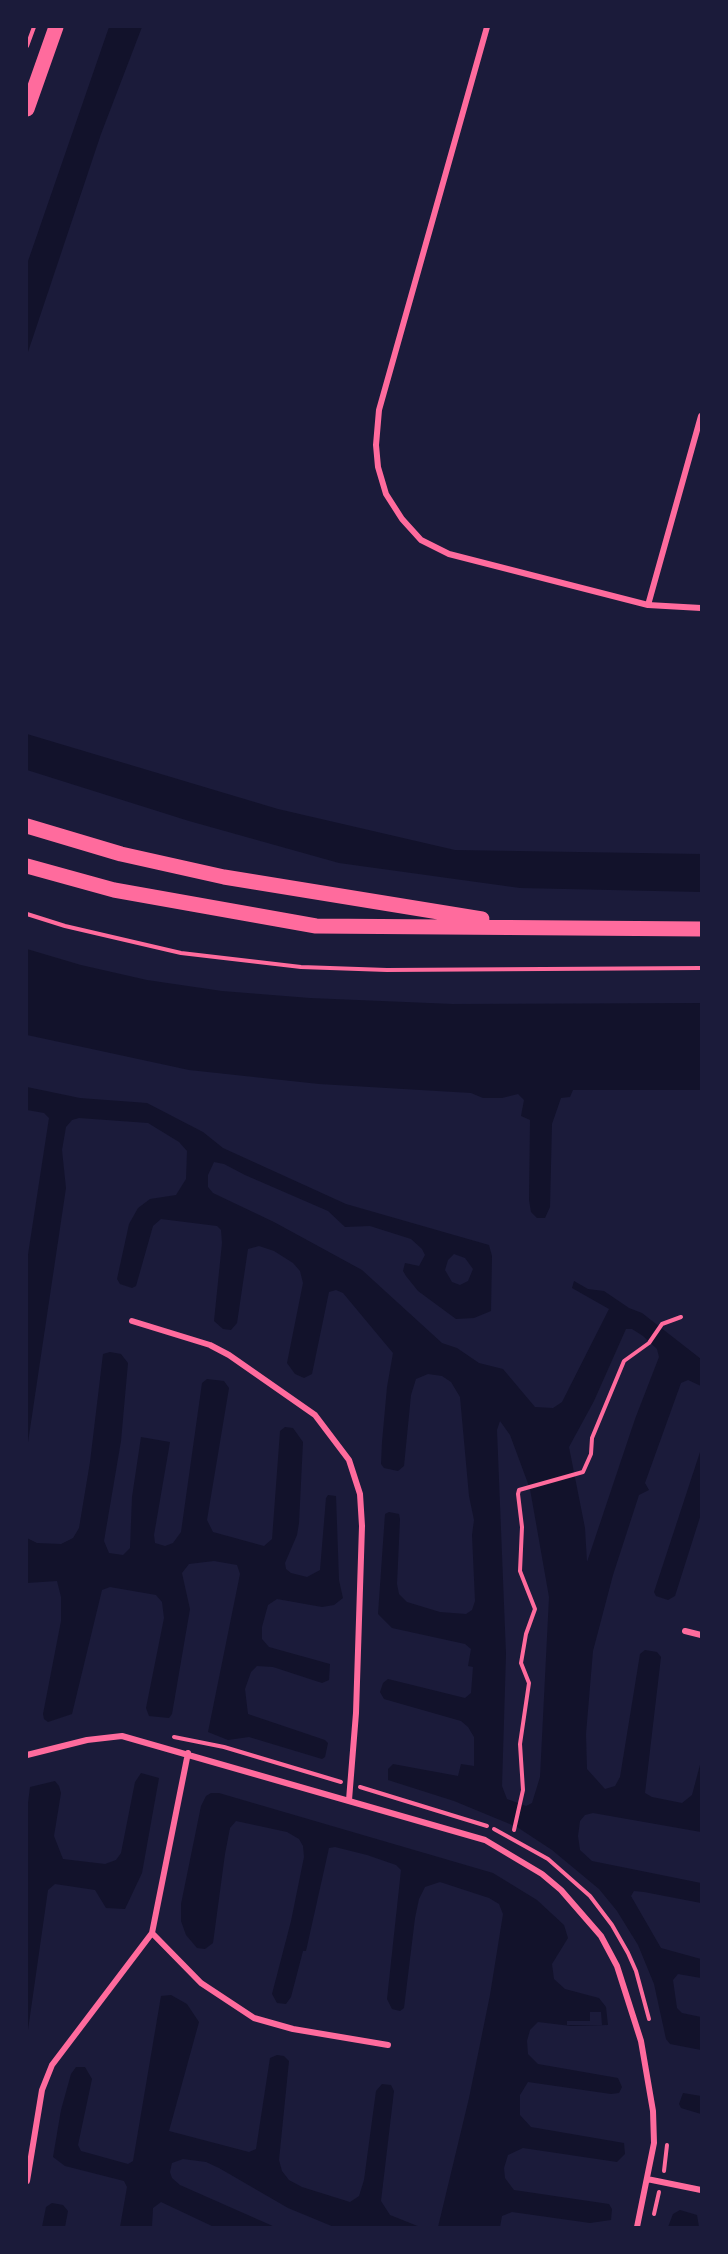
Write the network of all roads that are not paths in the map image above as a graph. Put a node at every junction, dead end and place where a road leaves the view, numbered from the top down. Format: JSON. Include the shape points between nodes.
{"nodes":[{"id":1,"x":56,"y":27,"type":"edge"},
{"id":2,"x":487,"y":27,"type":"edge"},
{"id":3,"x":27,"y":109,"type":"edge"},
{"id":4,"x":701,"y":416,"type":"edge"},
{"id":5,"x":648,"y":605,"type":"junction"},
{"id":6,"x":701,"y":608,"type":"edge"},
{"id":7,"x":27,"y":826,"type":"edge"},
{"id":8,"x":27,"y":866,"type":"edge"},
{"id":9,"x":530,"y":927,"type":"junction"},
{"id":10,"x":701,"y":929,"type":"edge"},
{"id":11,"x":132,"y":1321,"type":"dead end"},
{"id":12,"x":685,"y":1631,"type":"dead end"},
{"id":13,"x":701,"y":1635,"type":"edge"},
{"id":14,"x":188,"y":1753,"type":"junction"},
{"id":15,"x":27,"y":1755,"type":"edge"},
{"id":16,"x":349,"y":1800,"type":"junction"},
{"id":17,"x":152,"y":1933,"type":"junction"},
{"id":18,"x":388,"y":2045,"type":"dead end"},
{"id":19,"x":647,"y":2179,"type":"junction"},
{"id":20,"x":27,"y":2181,"type":"edge"},
{"id":21,"x":701,"y":2190,"type":"edge"},
{"id":22,"x":637,"y":2227,"type":"edge"}],
"edges":[{"from":1,"to":3,"type":"main road"},
{"from":2,"to":5,"type":"street","via":[[379,410],[378,467],[387,494],[402,519],[421,540],[435,548]]},
{"from":4,"to":5,"type":"street"},
{"from":5,"to":6,"type":"street"},
{"from":7,"to":9,"type":"main road","via":[[121,854],[224,877]]},
{"from":8,"to":9,"type":"main road","via":[[114,890],[293,924]]},
{"from":9,"to":10,"type":"main road"},
{"from":11,"to":16,"type":"street","via":[[210,1345],[229,1355],[315,1415],[349,1460],[360,1494],[362,1526]]},
{"from":12,"to":13,"type":"street"},
{"from":14,"to":15,"type":"street","via":[[122,1736]]},
{"from":14,"to":16,"type":"street"},
{"from":14,"to":17,"type":"street"},
{"from":16,"to":19,"type":"street","via":[[485,1840],[542,1874],[601,1936],[617,1966],[640,2041],[653,2111],[654,2143]]},
{"from":17,"to":18,"type":"street","via":[[201,1983],[254,2018],[293,2029]]},
{"from":17,"to":20,"type":"street","via":[[52,2065],[42,2090]]},
{"from":19,"to":21,"type":"street"},
{"from":19,"to":22,"type":"street"}]}
